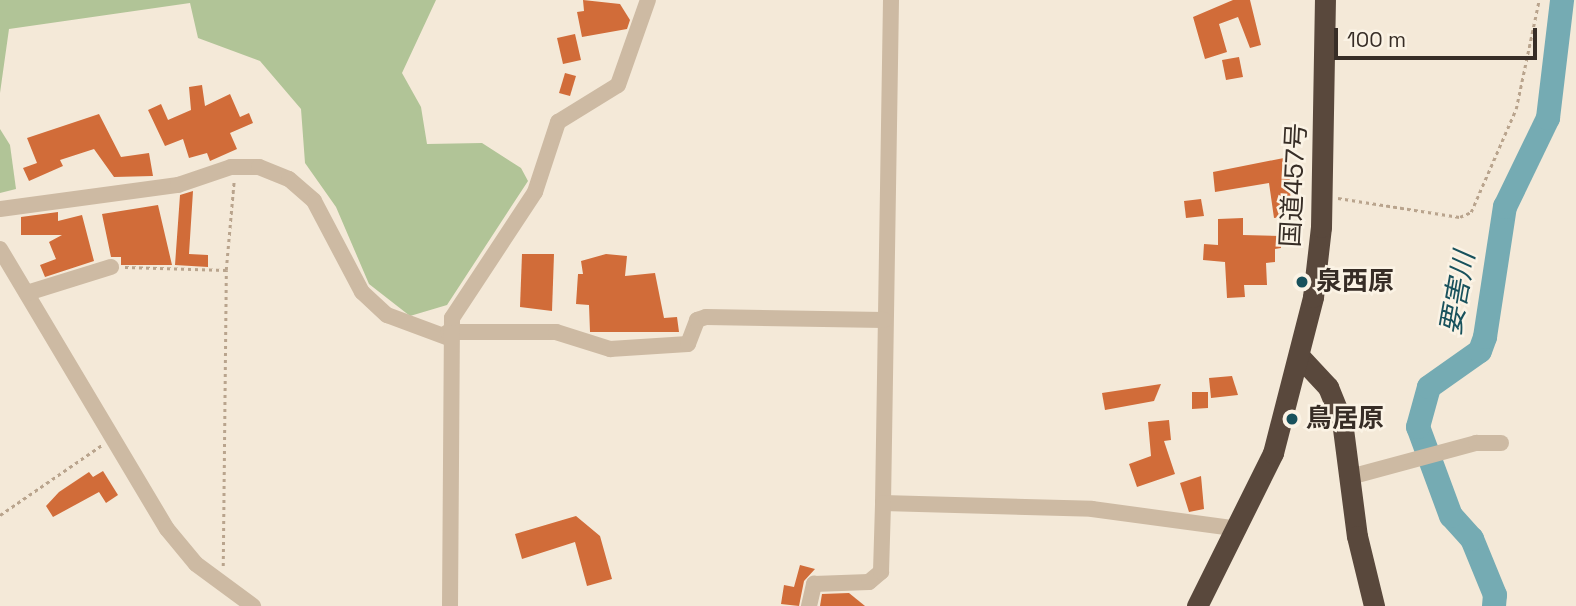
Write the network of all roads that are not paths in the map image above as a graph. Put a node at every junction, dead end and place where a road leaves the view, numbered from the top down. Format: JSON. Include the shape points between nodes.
{"nodes":[{"id":1,"x":648,"y":0,"type":"edge"},
{"id":2,"x":891,"y":0,"type":"edge"},
{"id":3,"x":1325,"y":0,"type":"edge"},
{"id":4,"x":0,"y":209,"type":"edge"},
{"id":5,"x":0,"y":249,"type":"edge"},
{"id":6,"x":111,"y":267,"type":"road end"},
{"id":7,"x":27,"y":293,"type":"junction"},
{"id":8,"x":884,"y":320,"type":"junction"},
{"id":9,"x":449,"y":335,"type":"junction"},
{"id":10,"x":1300,"y":357,"type":"junction"},
{"id":11,"x":1501,"y":443,"type":"dead end"},
{"id":12,"x":1349,"y":477,"type":"junction"},
{"id":13,"x":883,"y":503,"type":"junction"},
{"id":14,"x":1239,"y":529,"type":"junction"},
{"id":15,"x":253,"y":606,"type":"edge"},
{"id":16,"x":450,"y":606,"type":"edge"},
{"id":17,"x":809,"y":606,"type":"edge"},
{"id":18,"x":1198,"y":606,"type":"edge"},
{"id":19,"x":1374,"y":606,"type":"edge"}],
"edges":[{"from":1,"to":9,"type":"street","via":[[618,85],[558,122],[535,192],[460,303]]},
{"from":2,"to":8,"type":"street"},
{"from":3,"to":10,"type":"highway","name":"国道457号","via":[[1322,196],[1317,265]]},
{"from":4,"to":9,"type":"street","via":[[178,185],[235,167],[289,179],[314,201],[362,292],[387,315]]},
{"from":5,"to":7,"type":"street"},
{"from":6,"to":7,"type":"street"},
{"from":7,"to":15,"type":"street","via":[[167,529],[196,564]]},
{"from":8,"to":9,"type":"street","via":[[706,317],[697,320],[688,344],[610,349],[556,332]]},
{"from":8,"to":13,"type":"street"},
{"from":9,"to":16,"type":"street"},
{"from":10,"to":12,"type":"highway","via":[[1314,367],[1337,407]]},
{"from":10,"to":14,"type":"highway","name":"国道457号","via":[[1273,453]]},
{"from":11,"to":12,"type":"street","via":[[1476,443],[1419,463]]},
{"from":12,"to":19,"type":"highway"},
{"from":13,"to":14,"type":"street","via":[[1093,509]]},
{"from":13,"to":17,"type":"street","via":[[881,572],[869,582],[814,583]]},
{"from":14,"to":18,"type":"highway","name":"国道457号"}]}
